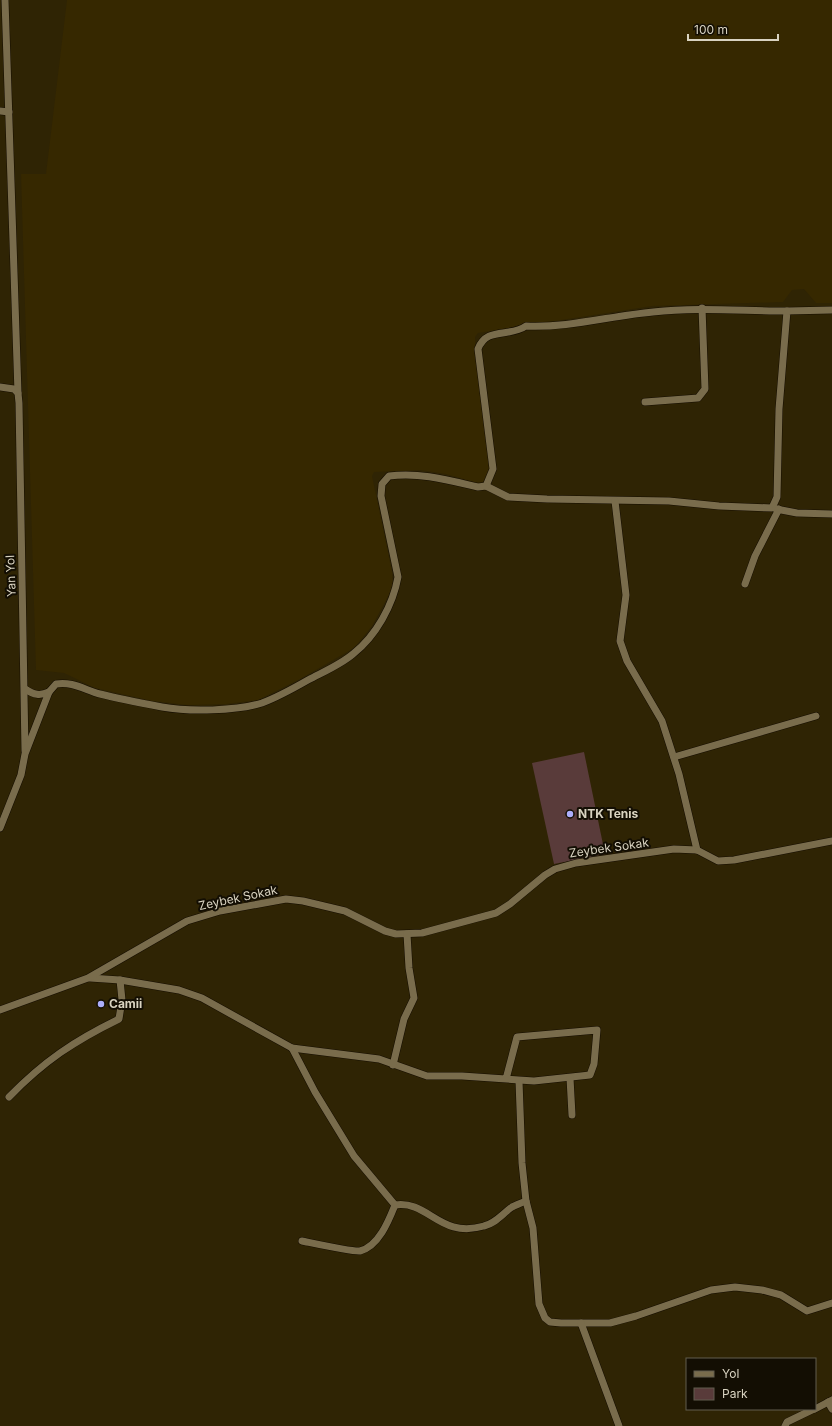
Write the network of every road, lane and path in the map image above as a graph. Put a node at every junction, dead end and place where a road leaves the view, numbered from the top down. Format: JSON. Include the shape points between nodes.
{"nodes":[{"id":1,"x":5,"y":0,"type":"edge"},
{"id":2,"x":0,"y":111,"type":"edge"},
{"id":3,"x":9,"y":112,"type":"junction"},
{"id":4,"x":702,"y":308,"type":"junction"},
{"id":5,"x":832,"y":310,"type":"edge"},
{"id":6,"x":787,"y":311,"type":"junction"},
{"id":7,"x":0,"y":387,"type":"edge"},
{"id":8,"x":18,"y":393,"type":"junction"},
{"id":9,"x":645,"y":402,"type":"dead end"},
{"id":10,"x":486,"y":486,"type":"junction"},
{"id":11,"x":615,"y":501,"type":"junction"},
{"id":12,"x":776,"y":509,"type":"junction"},
{"id":13,"x":832,"y":514,"type":"edge"},
{"id":14,"x":745,"y":584,"type":"dead end"},
{"id":15,"x":25,"y":689,"type":"junction"},
{"id":16,"x":49,"y":692,"type":"junction"},
{"id":17,"x":816,"y":716,"type":"dead end"},
{"id":18,"x":26,"y":754,"type":"junction"},
{"id":19,"x":674,"y":756,"type":"junction"},
{"id":20,"x":0,"y":828,"type":"edge"},
{"id":21,"x":832,"y":841,"type":"edge"},
{"id":22,"x":697,"y":850,"type":"junction"},
{"id":23,"x":407,"y":934,"type":"junction"},
{"id":24,"x":88,"y":978,"type":"junction"},
{"id":25,"x":120,"y":980,"type":"junction"},
{"id":26,"x":0,"y":1010,"type":"edge"},
{"id":27,"x":292,"y":1048,"type":"junction"},
{"id":28,"x":393,"y":1065,"type":"junction"},
{"id":29,"x":570,"y":1078,"type":"junction"},
{"id":30,"x":506,"y":1079,"type":"junction"},
{"id":31,"x":518,"y":1081,"type":"junction"},
{"id":32,"x":9,"y":1097,"type":"dead end"},
{"id":33,"x":572,"y":1115,"type":"dead end"},
{"id":34,"x":526,"y":1201,"type":"junction"},
{"id":35,"x":395,"y":1205,"type":"junction"},
{"id":36,"x":302,"y":1241,"type":"dead end"},
{"id":37,"x":832,"y":1303,"type":"edge"},
{"id":38,"x":581,"y":1323,"type":"junction"},
{"id":39,"x":830,"y":1401,"type":"edge"},
{"id":40,"x":816,"y":1408,"type":"edge"},
{"id":41,"x":832,"y":1409,"type":"edge"},
{"id":42,"x":813,"y":1410,"type":"edge"},
{"id":43,"x":619,"y":1426,"type":"edge"},
{"id":44,"x":785,"y":1426,"type":"edge"}],
"edges":[{"from":1,"to":3,"type":"street","name":"Yan Yol"},
{"from":2,"to":3,"type":"street"},
{"from":3,"to":8,"type":"street","name":"Yan Yol"},
{"from":4,"to":6,"type":"street"},
{"from":4,"to":9,"type":"street","via":[[705,389],[702,394],[698,398]]},
{"from":4,"to":10,"type":"street","via":[[623,315],[550,327],[526,326],[519,331],[487,336],[478,349],[493,469]]},
{"from":5,"to":6,"type":"street"},
{"from":6,"to":12,"type":"street","via":[[779,410]]},
{"from":7,"to":8,"type":"street","via":[[14,389]]},
{"from":8,"to":15,"type":"street","name":"Yan Yol"},
{"from":10,"to":11,"type":"street","via":[[508,497]]},
{"from":10,"to":16,"type":"street","via":[[478,488],[426,475],[389,476],[382,484],[381,496],[398,577],[396,590],[369,639],[353,654],[288,691],[262,703],[239,708],[189,710],[98,694],[71,684],[56,684]]},
{"from":11,"to":12,"type":"street","via":[[669,501]]},
{"from":11,"to":19,"type":"street","via":[[626,595],[620,641],[627,661],[662,721]]},
{"from":12,"to":13,"type":"street","via":[[797,514]]},
{"from":12,"to":14,"type":"street"},
{"from":15,"to":16,"type":"street","via":[[33,694],[42,695]]},
{"from":15,"to":18,"type":"street","name":"Yan Yol"},
{"from":16,"to":18,"type":"street"},
{"from":17,"to":19,"type":"street"},
{"from":18,"to":20,"type":"street"},
{"from":19,"to":22,"type":"street"},
{"from":21,"to":22,"type":"street","name":"Zeybek Sokak","via":[[734,860],[718,861]]},
{"from":22,"to":23,"type":"street","name":"Zeybek Sokak","via":[[674,849],[565,866],[545,875],[496,913],[422,934]]},
{"from":23,"to":24,"type":"street","name":"Zeybek Sokak","via":[[385,931],[345,911],[286,899],[220,911],[187,921]]},
{"from":23,"to":28,"type":"street","via":[[414,998],[404,1019]]},
{"from":24,"to":25,"type":"street"},
{"from":24,"to":26,"type":"street","name":"Zeybek Sokak"},
{"from":25,"to":27,"type":"street","via":[[179,990],[202,998]]},
{"from":25,"to":32,"type":"street","via":[[122,1000],[119,1019],[83,1037],[54,1056]]},
{"from":27,"to":28,"type":"street","via":[[379,1060]]},
{"from":27,"to":35,"type":"street","via":[[354,1156]]},
{"from":28,"to":30,"type":"street","via":[[426,1076]]},
{"from":29,"to":30,"type":"street","via":[[590,1075],[594,1064],[597,1030],[517,1037]]},
{"from":29,"to":31,"type":"street"},
{"from":29,"to":33,"type":"street"},
{"from":30,"to":31,"type":"street"},
{"from":31,"to":34,"type":"street"},
{"from":34,"to":35,"type":"street","via":[[513,1207],[492,1224],[473,1229],[449,1227],[416,1207]]},
{"from":34,"to":38,"type":"street","via":[[533,1228],[539,1304],[542,1313],[550,1322]]},
{"from":35,"to":36,"type":"street","via":[[384,1230],[369,1247],[360,1251]]},
{"from":37,"to":38,"type":"street","via":[[807,1311],[781,1295],[762,1290],[724,1287],[610,1322]]},
{"from":38,"to":43,"type":"street"},
{"from":39,"to":40,"type":"street"},
{"from":39,"to":41,"type":"street"},
{"from":42,"to":44,"type":"street","via":[[787,1422]]}]}
